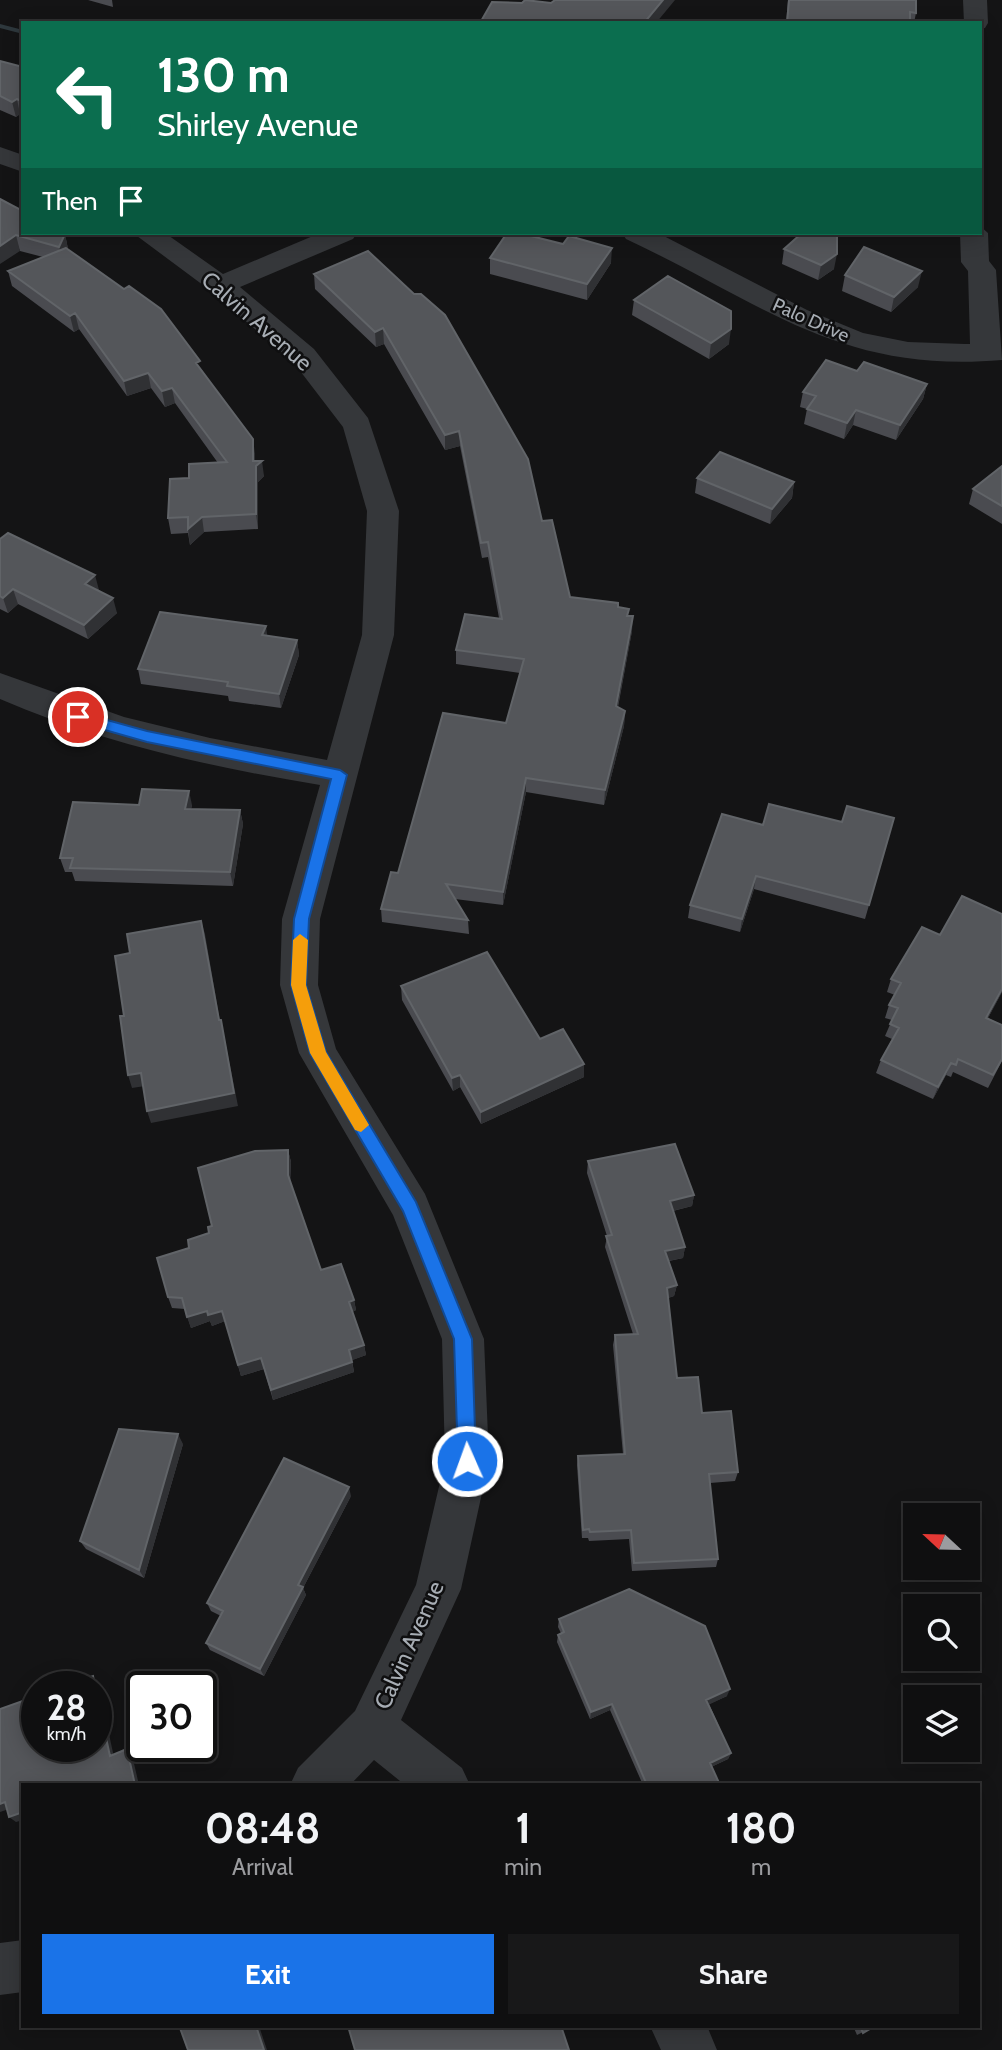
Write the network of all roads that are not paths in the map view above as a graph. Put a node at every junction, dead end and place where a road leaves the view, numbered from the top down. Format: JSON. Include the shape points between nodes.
{"nodes":[{"id":1,"x":975,"y":0,"type":"edge"},
{"id":2,"x":976,"y":21,"type":"edge"},
{"id":3,"x":0,"y":155,"type":"edge"},
{"id":4,"x":21,"y":163,"type":"edge"},
{"id":5,"x":150,"y":235,"type":"edge"},
{"id":6,"x":338,"y":235,"type":"edge"},
{"id":7,"x":640,"y":235,"type":"edge"},
{"id":8,"x":974,"y":235,"type":"edge"},
{"id":9,"x":221,"y":285,"type":"junction"},
{"id":10,"x":994,"y":351,"type":"edge"},
{"id":11,"x":0,"y":685,"type":"edge"},
{"id":12,"x":340,"y":775,"type":"junction"},
{"id":13,"x":372,"y":1728,"type":"junction"},
{"id":14,"x":317,"y":1783,"type":"edge"},
{"id":15,"x":442,"y":1783,"type":"edge"},
{"id":16,"x":21,"y":1966,"type":"edge"},
{"id":17,"x":0,"y":1969,"type":"edge"},
{"id":18,"x":677,"y":2028,"type":"edge"},
{"id":19,"x":691,"y":2050,"type":"edge"}],
"edges":[{"from":1,"to":2,"type":"street"},
{"from":3,"to":4,"type":"street"},
{"from":5,"to":9,"type":"street","name":"Calvin Avenue"},
{"from":6,"to":9,"type":"street"},
{"from":7,"to":10,"type":"street","name":"Palo Drive","via":[[813,324],[854,339],[901,350]]},
{"from":8,"to":10,"type":"street","via":[[975,262],[982,270]]},
{"from":9,"to":12,"type":"street","name":"Calvin Avenue","via":[[304,356],[357,425],[383,511],[378,635]]},
{"from":11,"to":12,"type":"street","via":[[55,710],[147,736]]},
{"from":12,"to":13,"type":"street","name":"Calvin Avenue","via":[[301,919],[299,985],[318,1053],[410,1207],[463,1339],[465,1394],[467,1461],[438,1589]]},
{"from":13,"to":14,"type":"street"},
{"from":13,"to":15,"type":"street","name":"Calvin Avenue"},
{"from":16,"to":17,"type":"street"},
{"from":18,"to":19,"type":"street"}]}
